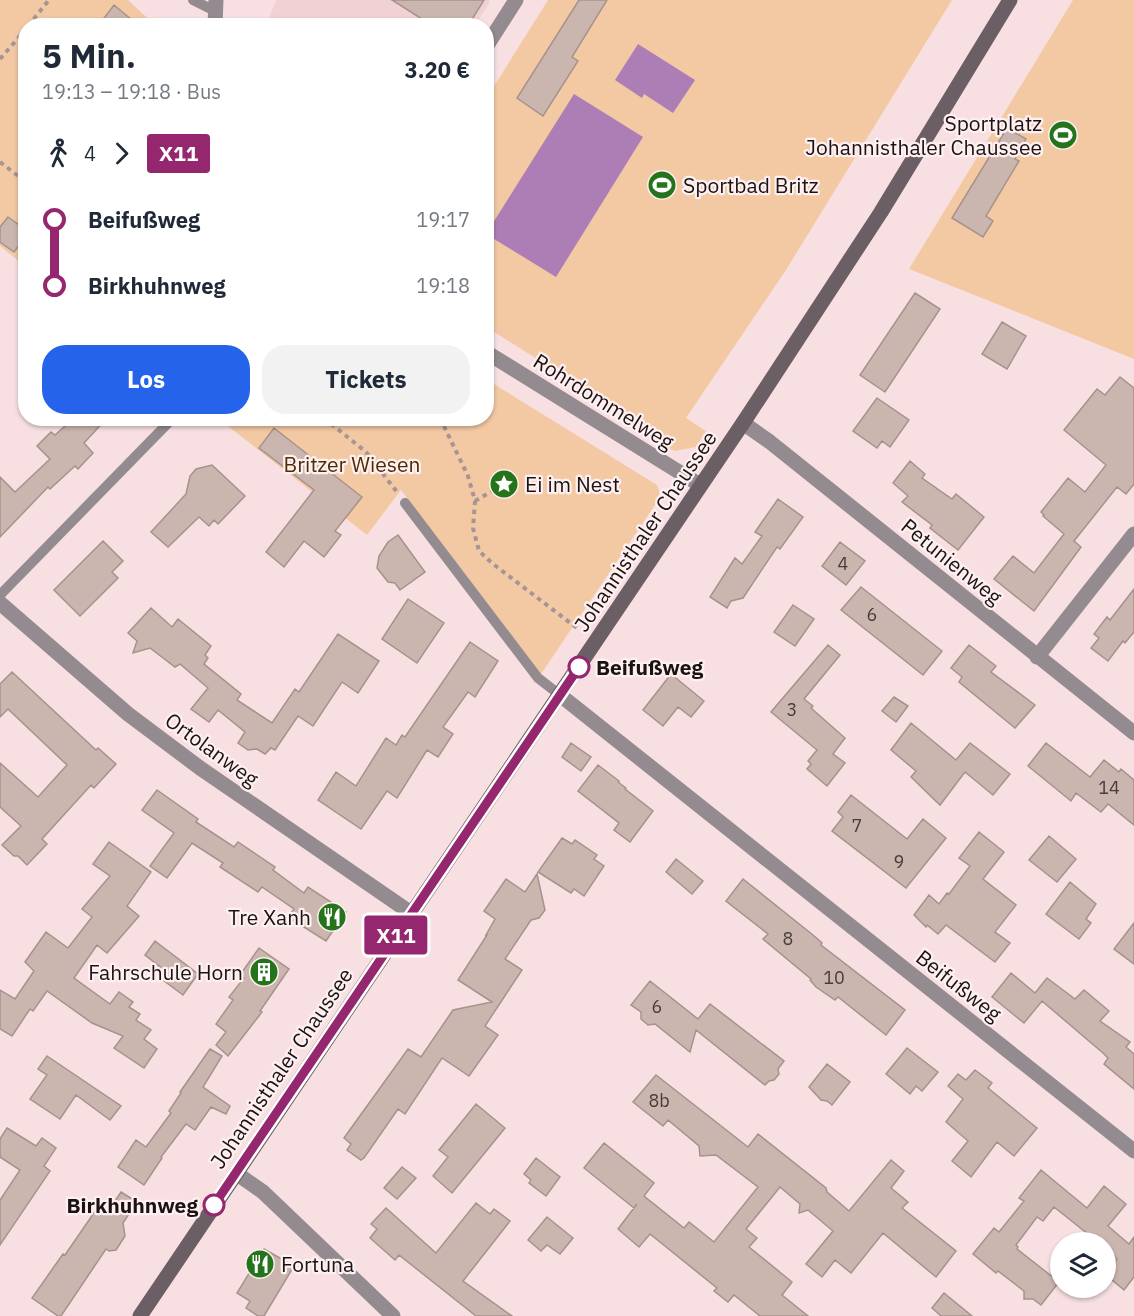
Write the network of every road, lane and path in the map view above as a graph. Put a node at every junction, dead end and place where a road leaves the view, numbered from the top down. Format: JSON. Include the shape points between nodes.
{"nodes":[{"id":1,"x":49,"y":0,"type":"edge"},
{"id":2,"x":193,"y":0,"type":"edge"},
{"id":3,"x":516,"y":0,"type":"edge"},
{"id":4,"x":1010,"y":0,"type":"edge"},
{"id":5,"x":215,"y":12,"type":"edge"},
{"id":6,"x":34,"y":18,"type":"edge"},
{"id":7,"x":494,"y":34,"type":"edge"},
{"id":8,"x":18,"y":38,"type":"edge"},
{"id":9,"x":0,"y":59,"type":"edge"},
{"id":10,"x":0,"y":162,"type":"edge"},
{"id":11,"x":18,"y":176,"type":"edge"},
{"id":12,"x":494,"y":357,"type":"edge"},
{"id":13,"x":743,"y":423,"type":"junction"},
{"id":14,"x":165,"y":426,"type":"edge"},
{"id":15,"x":334,"y":426,"type":"edge"},
{"id":16,"x":444,"y":426,"type":"edge"},
{"id":17,"x":504,"y":484,"type":"dead end"},
{"id":18,"x":700,"y":485,"type":"junction"},
{"id":19,"x":475,"y":501,"type":"junction"},
{"id":20,"x":405,"y":503,"type":"joint"},
{"id":21,"x":1134,"y":534,"type":"edge"},
{"id":22,"x":0,"y":595,"type":"edge"},
{"id":23,"x":0,"y":603,"type":"edge"},
{"id":24,"x":577,"y":628,"type":"dead end"},
{"id":25,"x":1037,"y":657,"type":"junction"},
{"id":26,"x":560,"y":695,"type":"junction"},
{"id":27,"x":1134,"y":733,"type":"edge"},
{"id":28,"x":411,"y":913,"type":"junction"},
{"id":29,"x":1134,"y":1151,"type":"edge"},
{"id":30,"x":236,"y":1173,"type":"junction"},
{"id":31,"x":140,"y":1316,"type":"edge"},
{"id":32,"x":393,"y":1316,"type":"edge"}],
"edges":[{"from":1,"to":6,"type":"path"},
{"from":2,"to":5,"type":"lane"},
{"from":3,"to":7,"type":"street"},
{"from":4,"to":13,"type":"street","name":"Johannisthaler Chaussee","via":[[881,212]]},
{"from":8,"to":9,"type":"path"},
{"from":10,"to":11,"type":"path"},
{"from":12,"to":18,"type":"street","name":"Rohrdommelweg"},
{"from":13,"to":18,"type":"street","name":"Johannisthaler Chaussee"},
{"from":13,"to":25,"type":"street","name":"Petunienweg"},
{"from":14,"to":22,"type":"lane"},
{"from":15,"to":20,"type":"path","via":[[366,452]]},
{"from":16,"to":19,"type":"path","via":[[468,476]]},
{"from":17,"to":19,"type":"path"},
{"from":18,"to":26,"type":"street","name":"Johannisthaler Chaussee"},
{"from":19,"to":24,"type":"path","via":[[473,528],[479,551]]},
{"from":20,"to":26,"type":"lane","via":[[538,678]]},
{"from":21,"to":25,"type":"street"},
{"from":23,"to":28,"type":"street","name":"Ortolanweg","via":[[128,714]]},
{"from":25,"to":27,"type":"street","name":"Petunienweg"},
{"from":26,"to":28,"type":"street","name":"Johannisthaler Chaussee"},
{"from":26,"to":29,"type":"street","name":"Beifußweg"},
{"from":28,"to":30,"type":"street","name":"Johannisthaler Chaussee"},
{"from":30,"to":31,"type":"street","name":"Johannisthaler Chaussee"},
{"from":30,"to":32,"type":"street","via":[[263,1192]]}]}
